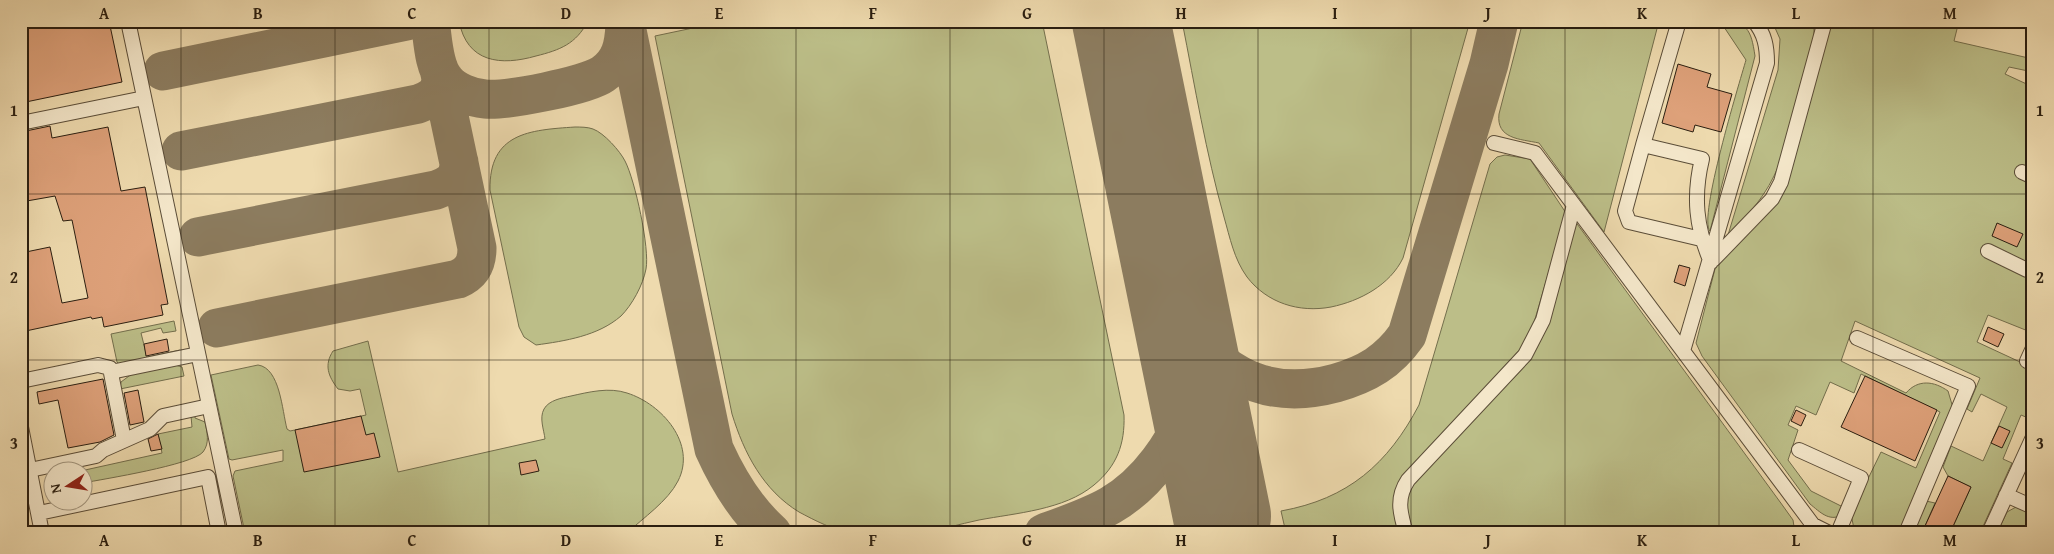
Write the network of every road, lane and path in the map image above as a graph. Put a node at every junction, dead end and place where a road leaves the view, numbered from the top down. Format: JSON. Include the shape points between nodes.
{"nodes":[{"id":1,"x":128,"y":21,"type":"edge"},
{"id":2,"x":1679,"y":21,"type":"edge"},
{"id":3,"x":1754,"y":21,"type":"edge"},
{"id":4,"x":1825,"y":21,"type":"edge"},
{"id":5,"x":144,"y":98,"type":"junction"},
{"id":6,"x":21,"y":123,"type":"edge"},
{"id":7,"x":1494,"y":143,"type":"dead end"},
{"id":8,"x":1642,"y":145,"type":"junction"},
{"id":9,"x":1574,"y":205,"type":"junction"},
{"id":10,"x":1701,"y":239,"type":"junction"},
{"id":11,"x":1988,"y":251,"type":"dead end"},
{"id":12,"x":1711,"y":262,"type":"junction"},
{"id":13,"x":2026,"y":270,"type":"dead end"},
{"id":14,"x":1857,"y":338,"type":"dead end"},
{"id":15,"x":2033,"y":348,"type":"edge"},
{"id":16,"x":1683,"y":351,"type":"junction"},
{"id":17,"x":198,"y":354,"type":"junction"},
{"id":18,"x":2033,"y":363,"type":"edge"},
{"id":19,"x":111,"y":372,"type":"junction"},
{"id":20,"x":21,"y":381,"type":"edge"},
{"id":21,"x":209,"y":406,"type":"junction"},
{"id":22,"x":21,"y":427,"type":"edge"},
{"id":23,"x":2033,"y":437,"type":"edge"},
{"id":24,"x":216,"y":439,"type":"junction"},
{"id":25,"x":124,"y":440,"type":"junction"},
{"id":26,"x":1799,"y":450,"type":"dead end"},
{"id":27,"x":30,"y":470,"type":"junction"},
{"id":28,"x":208,"y":476,"type":"junction"},
{"id":29,"x":2006,"y":495,"type":"junction"},
{"id":30,"x":21,"y":499,"type":"edge"},
{"id":31,"x":2033,"y":507,"type":"edge"},
{"id":32,"x":38,"y":513,"type":"junction"},
{"id":33,"x":42,"y":533,"type":"edge"},
{"id":34,"x":219,"y":533,"type":"edge"},
{"id":35,"x":236,"y":533,"type":"edge"},
{"id":36,"x":1406,"y":533,"type":"edge"},
{"id":37,"x":1829,"y":533,"type":"edge"},
{"id":38,"x":1838,"y":533,"type":"edge"},
{"id":39,"x":1906,"y":533,"type":"edge"},
{"id":40,"x":1989,"y":533,"type":"edge"}],
"edges":[{"from":1,"to":5,"type":"lane"},
{"from":2,"to":8,"type":"lane"},
{"from":3,"to":12,"type":"lane","via":[[1767,48],[1767,63]]},
{"from":4,"to":12,"type":"lane","via":[[1781,182],[1772,199]]},
{"from":5,"to":6,"type":"lane"},
{"from":5,"to":17,"type":"lane"},
{"from":7,"to":9,"type":"lane","via":[[1535,153]]},
{"from":8,"to":10,"type":"lane","via":[[1702,160],[1696,184],[1696,215]]},
{"from":8,"to":10,"type":"lane","via":[[1625,211],[1629,222]]},
{"from":9,"to":16,"type":"lane"},
{"from":9,"to":36,"type":"lane","via":[[1536,337],[1525,355],[1402,489],[1399,508]]},
{"from":10,"to":12,"type":"lane"},
{"from":11,"to":13,"type":"lane"},
{"from":12,"to":16,"type":"lane"},
{"from":14,"to":39,"type":"lane","via":[[1968,386]]},
{"from":15,"to":18,"type":"lane","via":[[2027,361]]},
{"from":16,"to":37,"type":"lane","via":[[1813,525]]},
{"from":17,"to":19,"type":"lane"},
{"from":17,"to":21,"type":"lane"},
{"from":19,"to":20,"type":"lane","via":[[110,368],[98,365]]},
{"from":19,"to":25,"type":"lane"},
{"from":21,"to":24,"type":"lane"},
{"from":21,"to":25,"type":"lane","via":[[163,416],[150,429]]},
{"from":22,"to":27,"type":"lane"},
{"from":23,"to":29,"type":"lane"},
{"from":24,"to":28,"type":"lane"},
{"from":24,"to":35,"type":"lane"},
{"from":25,"to":27,"type":"lane","via":[[96,456]]},
{"from":26,"to":38,"type":"lane","via":[[1861,478]]},
{"from":27,"to":30,"type":"lane","via":[[30,486]]},
{"from":27,"to":32,"type":"lane"},
{"from":28,"to":32,"type":"lane"},
{"from":28,"to":34,"type":"lane"},
{"from":29,"to":31,"type":"lane"},
{"from":29,"to":40,"type":"lane"},
{"from":32,"to":33,"type":"lane"}]}
